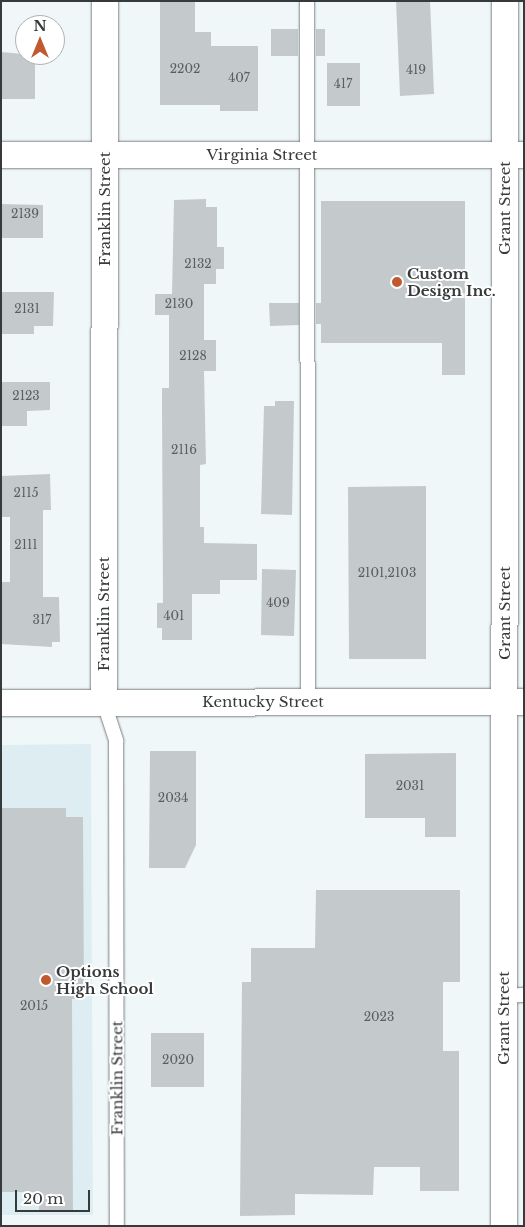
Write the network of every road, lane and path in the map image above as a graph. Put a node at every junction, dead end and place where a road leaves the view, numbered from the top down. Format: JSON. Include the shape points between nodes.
{"nodes":[{"id":1,"x":105,"y":1,"type":"edge"},
{"id":2,"x":307,"y":1,"type":"edge"},
{"id":3,"x":505,"y":1,"type":"edge"},
{"id":4,"x":1,"y":155,"type":"edge"},
{"id":5,"x":105,"y":155,"type":"junction"},
{"id":6,"x":307,"y":155,"type":"junction"},
{"id":7,"x":514,"y":155,"type":"edge"},
{"id":8,"x":308,"y":702,"type":"junction"},
{"id":9,"x":514,"y":702,"type":"edge"},
{"id":10,"x":1,"y":703,"type":"edge"},
{"id":11,"x":104,"y":703,"type":"junction"},
{"id":12,"x":514,"y":996,"type":"edge"},
{"id":13,"x":117,"y":1226,"type":"edge"},
{"id":14,"x":504,"y":1226,"type":"edge"}],
"edges":[{"from":1,"to":5,"type":"street","name":"Franklin Street"},
{"from":2,"to":6,"type":"lane"},
{"from":3,"to":7,"type":"street","name":"Grant Street"},
{"from":4,"to":5,"type":"street","name":"Virginia Street"},
{"from":5,"to":6,"type":"street","name":"Virginia Street"},
{"from":5,"to":11,"type":"street","name":"Franklin Street"},
{"from":6,"to":7,"type":"street","name":"Virginia Street"},
{"from":6,"to":8,"type":"lane"},
{"from":7,"to":9,"type":"street","name":"Grant Street"},
{"from":8,"to":9,"type":"street","name":"Kentucky Street"},
{"from":8,"to":11,"type":"street","name":"Kentucky Street"},
{"from":9,"to":12,"type":"street","name":"Grant Street"},
{"from":10,"to":11,"type":"street","name":"Kentucky Street"},
{"from":11,"to":13,"type":"lane","name":"Franklin Street","via":[[116,741]]},
{"from":12,"to":14,"type":"street","name":"Grant Street"}]}
